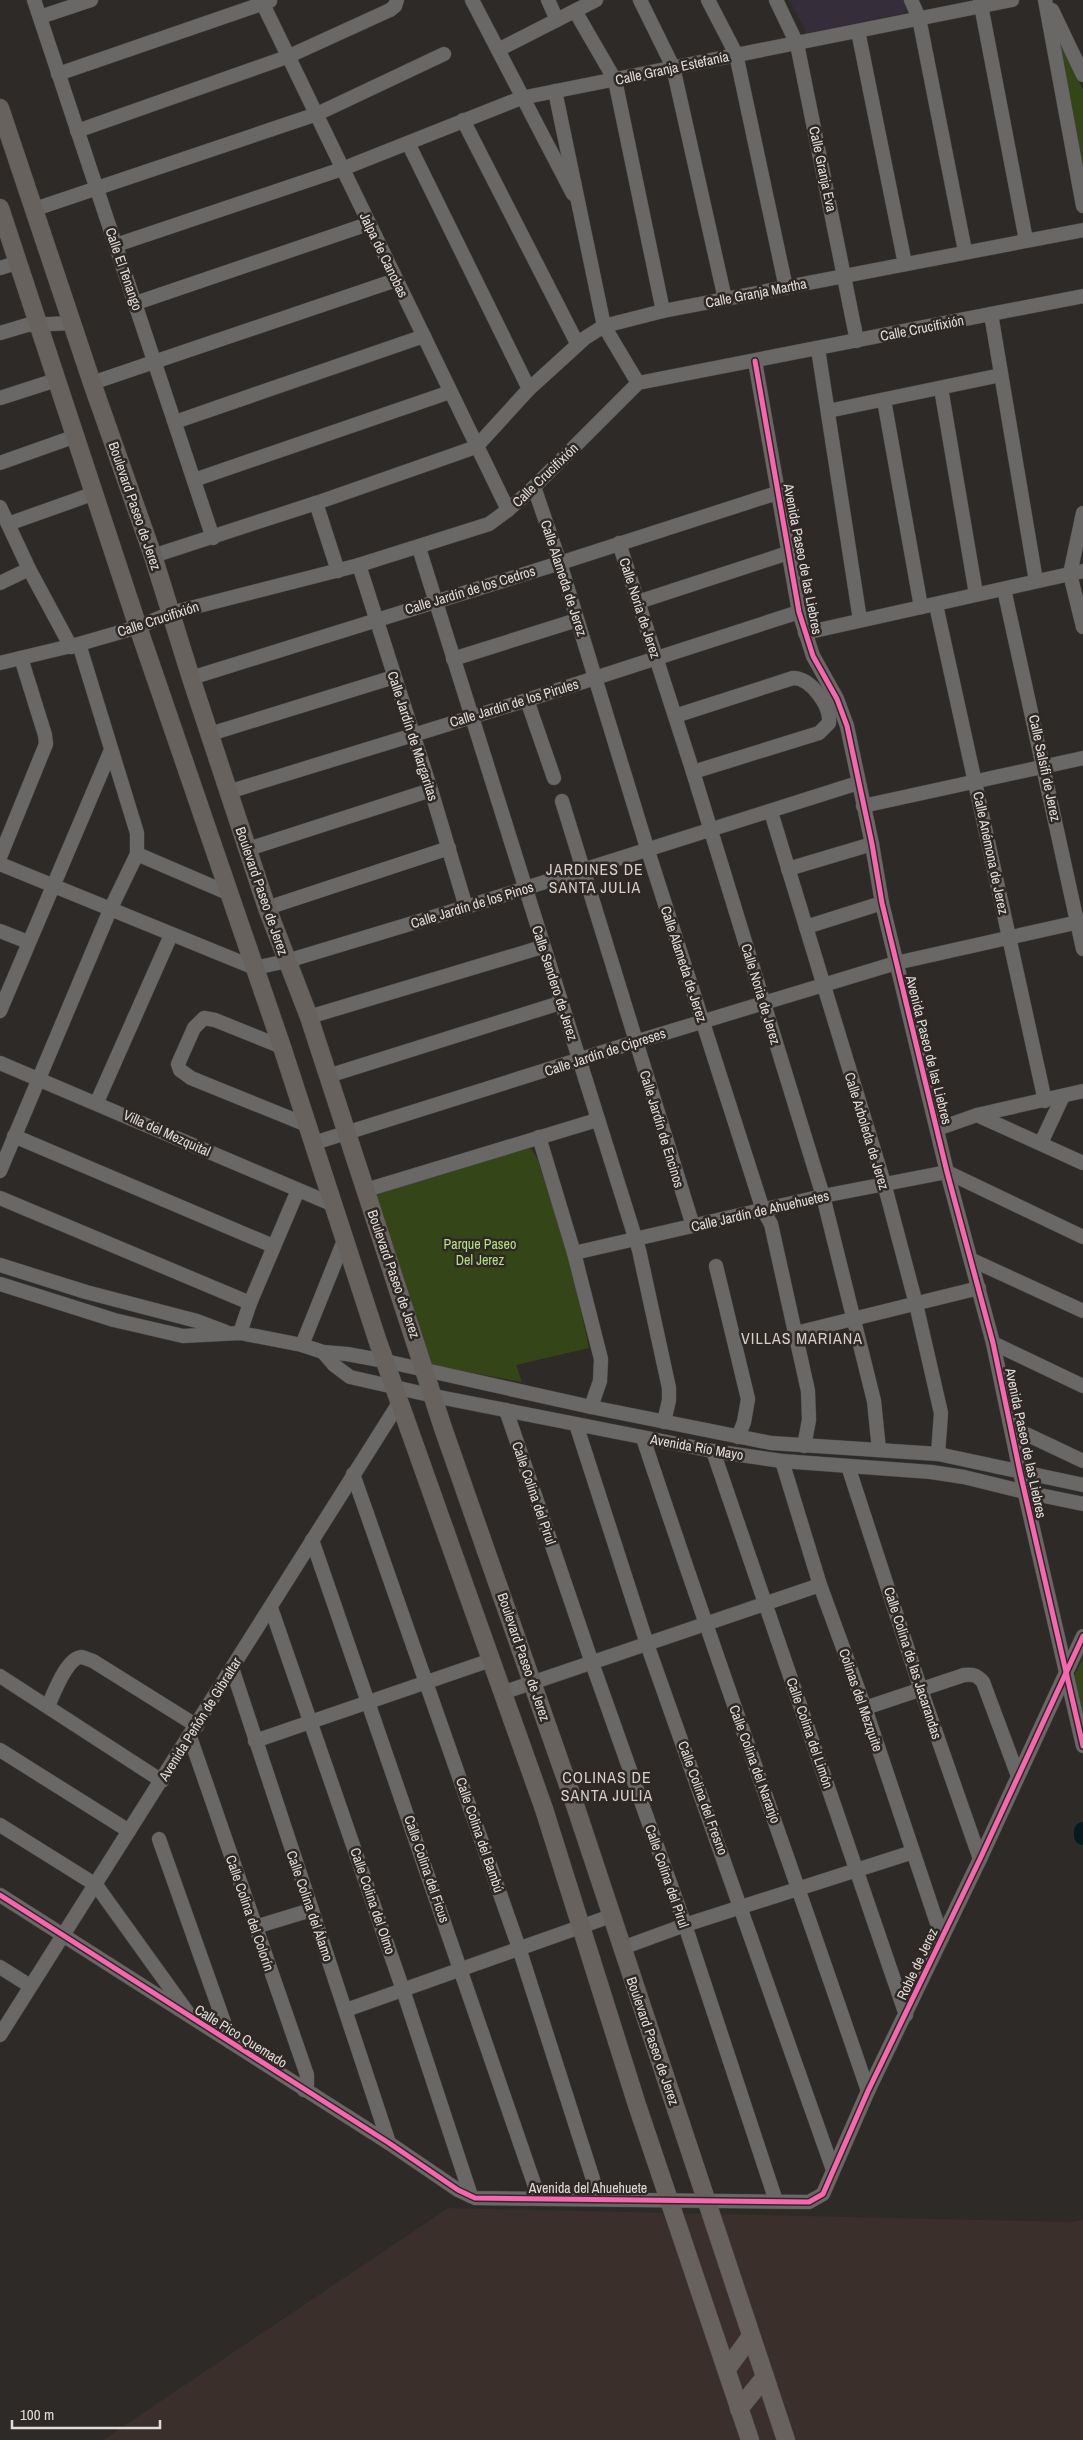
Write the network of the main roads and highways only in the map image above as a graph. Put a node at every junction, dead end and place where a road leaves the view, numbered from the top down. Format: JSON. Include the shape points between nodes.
{"nodes":[{"id":1,"x":0,"y":108,"type":"edge"},
{"id":2,"x":0,"y":208,"type":"edge"},
{"id":3,"x":751,"y":2336,"type":"junction"},
{"id":4,"x":727,"y":2370,"type":"junction"},
{"id":5,"x":765,"y":2377,"type":"junction"},
{"id":6,"x":739,"y":2409,"type":"junction"},
{"id":7,"x":750,"y":2440,"type":"edge"},
{"id":8,"x":786,"y":2440,"type":"edge"}],
"edges":[{"from":1,"to":3,"type":"main road","name":"Boulevard Paseo de Jerez","via":[[153,556],[267,908],[308,1016]]},
{"from":2,"to":4,"type":"main road","via":[[385,1361],[582,1926],[637,2105]]},
{"from":3,"to":4,"type":"main road"},
{"from":3,"to":5,"type":"main road","name":"Boulevard Paseo de Jerez"},
{"from":4,"to":6,"type":"main road"},
{"from":5,"to":6,"type":"main road"},
{"from":5,"to":8,"type":"main road","name":"Boulevard Paseo de Jerez"},
{"from":6,"to":7,"type":"main road"}]}
